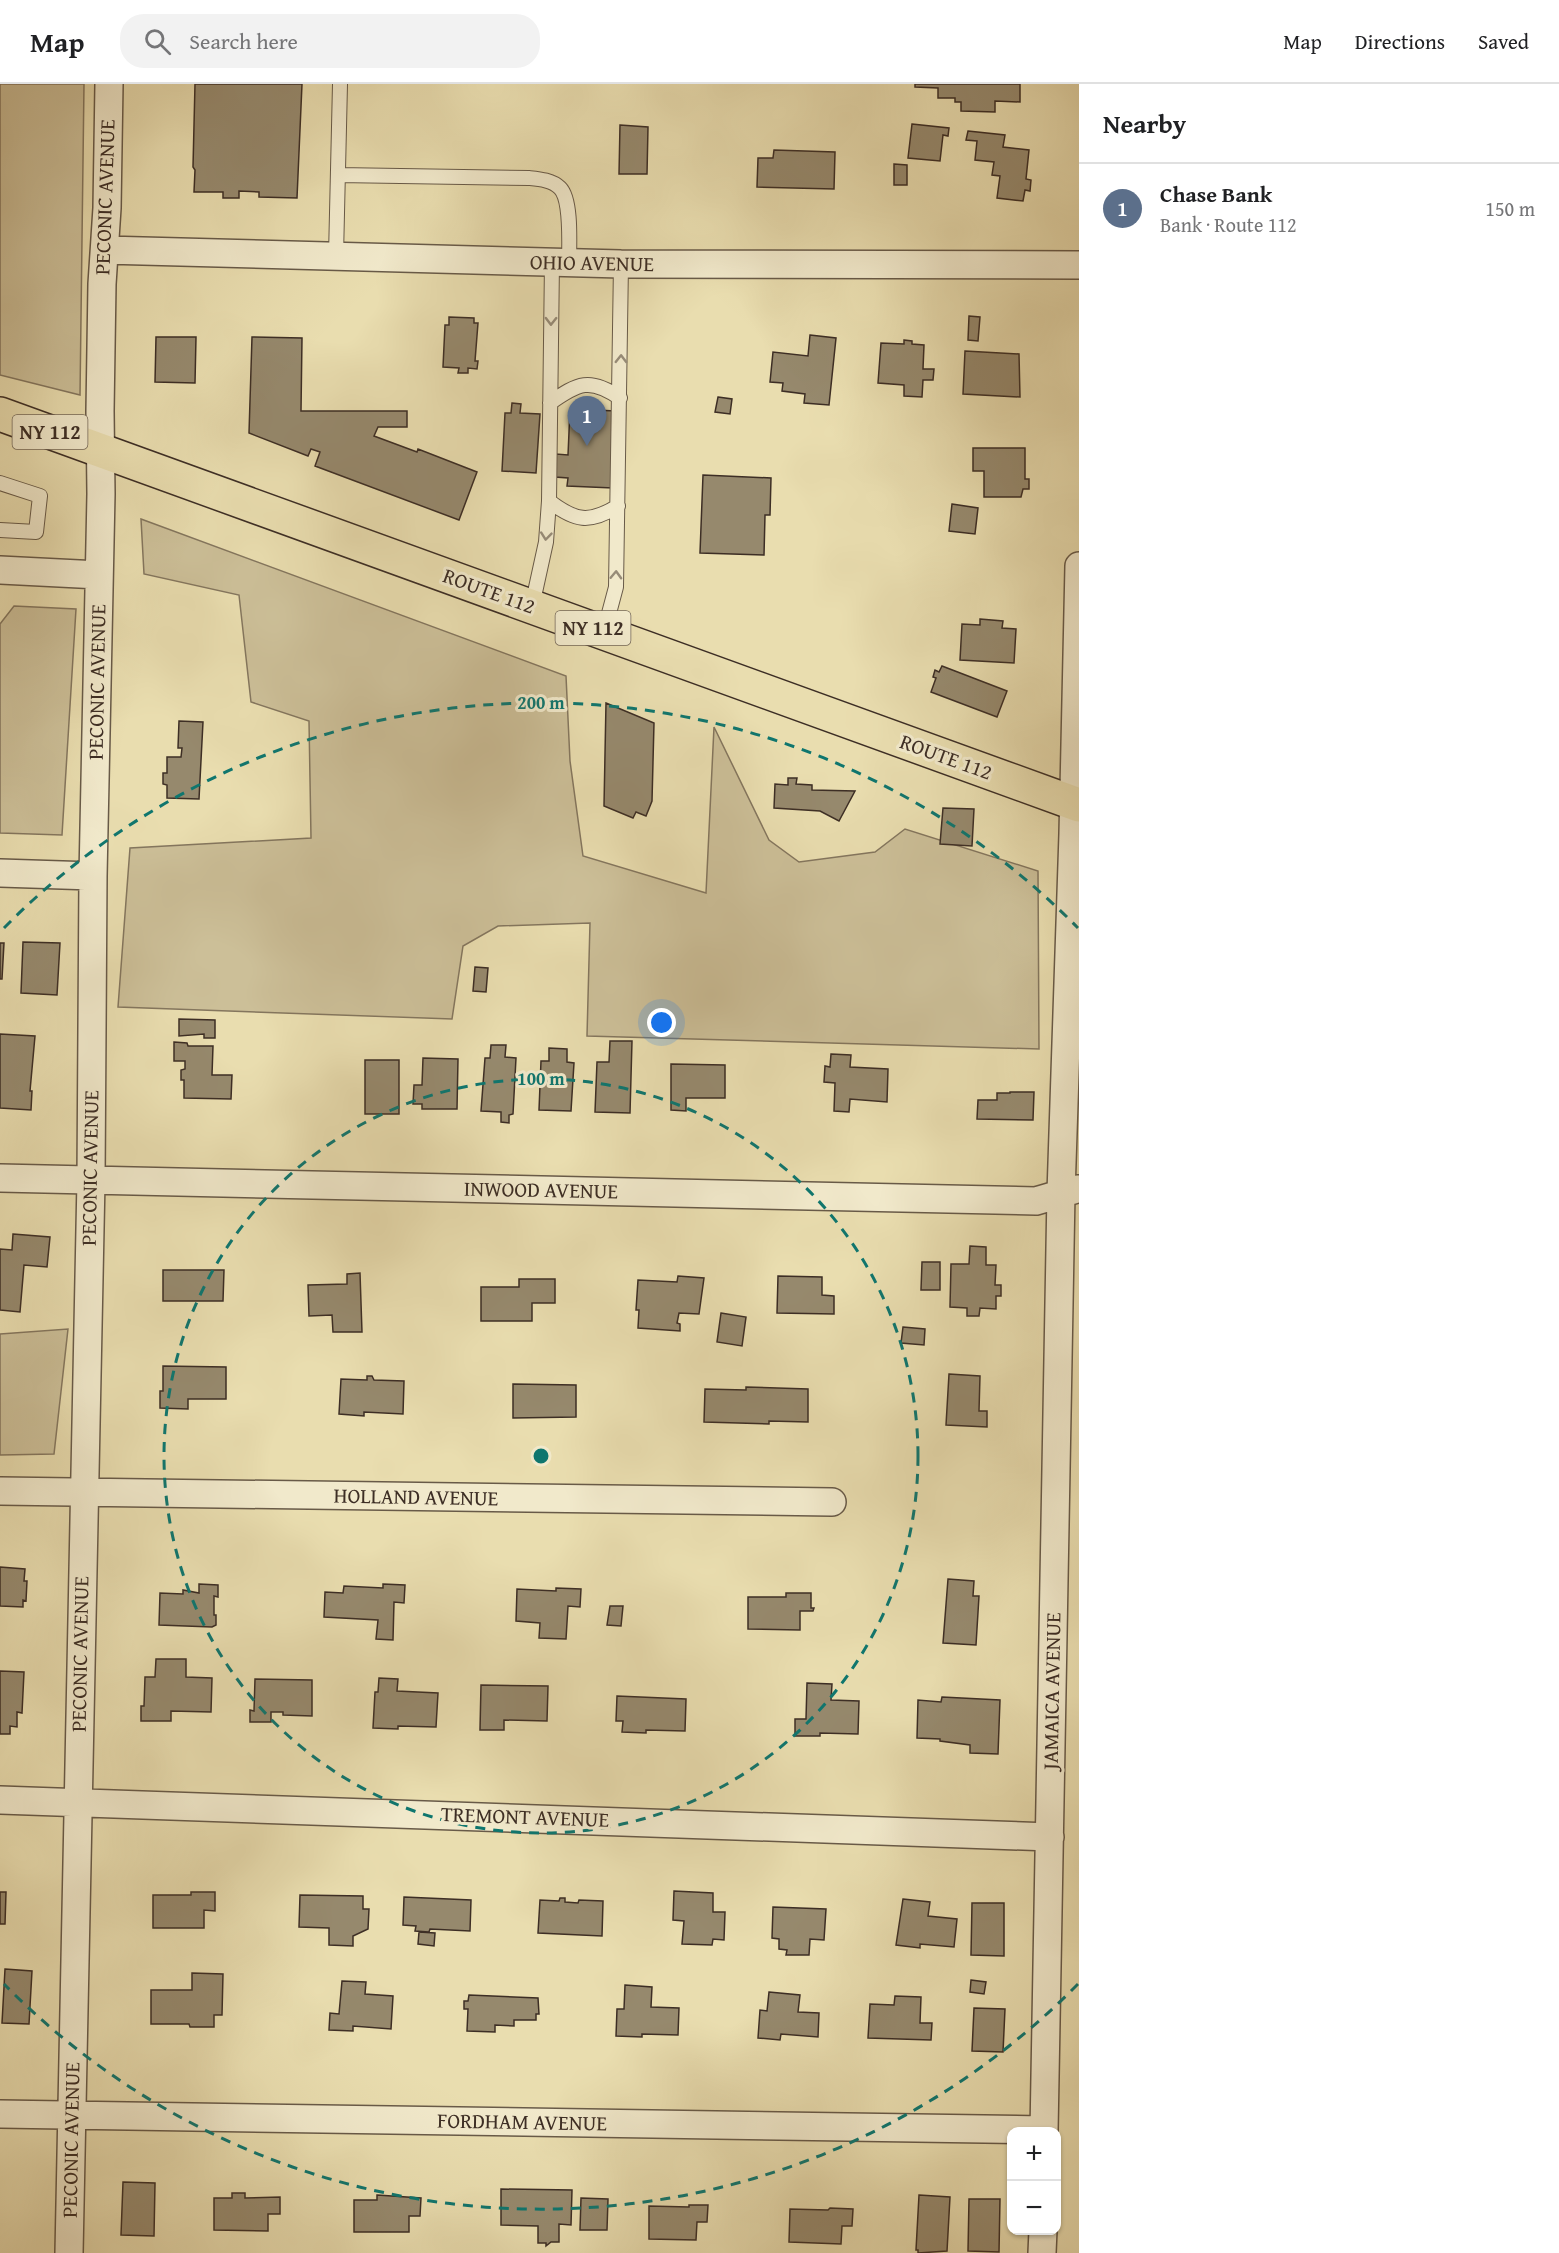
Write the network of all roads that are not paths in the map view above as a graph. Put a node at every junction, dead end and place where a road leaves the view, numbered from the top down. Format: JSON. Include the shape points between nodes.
{"nodes":[{"id":1,"x":109,"y":84,"type":"edge"},
{"id":2,"x":340,"y":84,"type":"edge"},
{"id":3,"x":338,"y":175,"type":"junction"},
{"id":4,"x":105,"y":250,"type":"junction"},
{"id":5,"x":336,"y":256,"type":"junction"},
{"id":6,"x":561,"y":262,"type":"junction"},
{"id":7,"x":621,"y":264,"type":"junction"},
{"id":8,"x":1079,"y":265,"type":"edge"},
{"id":9,"x":620,"y":398,"type":"junction"},
{"id":10,"x":550,"y":403,"type":"junction"},
{"id":11,"x":0,"y":414,"type":"edge"},
{"id":12,"x":99,"y":451,"type":"junction"},
{"id":13,"x":0,"y":483,"type":"edge"},
{"id":14,"x":549,"y":501,"type":"junction"},
{"id":15,"x":618,"y":506,"type":"junction"},
{"id":16,"x":0,"y":530,"type":"edge"},
{"id":17,"x":1079,"y":567,"type":"edge"},
{"id":18,"x":0,"y":570,"type":"edge"},
{"id":19,"x":99,"y":575,"type":"junction"},
{"id":20,"x":532,"y":607,"type":"junction"},
{"id":21,"x":604,"y":632,"type":"junction"},
{"id":22,"x":1076,"y":804,"type":"edge"},
{"id":23,"x":0,"y":873,"type":"edge"},
{"id":24,"x":93,"y":876,"type":"junction"},
{"id":25,"x":0,"y":1178,"type":"edge"},
{"id":26,"x":91,"y":1180,"type":"junction"},
{"id":27,"x":1070,"y":1190,"type":"edge"},
{"id":28,"x":0,"y":1491,"type":"edge"},
{"id":29,"x":83,"y":1493,"type":"junction"},
{"id":30,"x":832,"y":1502,"type":"dead end"},
{"id":31,"x":0,"y":1800,"type":"edge"},
{"id":32,"x":77,"y":1801,"type":"junction"},
{"id":33,"x":1050,"y":1837,"type":"junction"},
{"id":34,"x":0,"y":2114,"type":"edge"},
{"id":35,"x":71,"y":2116,"type":"junction"},
{"id":36,"x":1044,"y":2127,"type":"edge"},
{"id":37,"x":1007,"y":2130,"type":"edge"},
{"id":38,"x":1043,"y":2235,"type":"edge"},
{"id":39,"x":69,"y":2253,"type":"edge"},
{"id":40,"x":1042,"y":2253,"type":"edge"}],
"edges":[{"from":1,"to":4,"type":"street","name":"PECONIC AVENUE"},
{"from":2,"to":3,"type":"lane"},
{"from":3,"to":5,"type":"lane"},
{"from":3,"to":6,"type":"lane","via":[[549,181],[561,189],[567,206]]},
{"from":4,"to":5,"type":"street","name":"OHIO AVENUE"},
{"from":4,"to":12,"type":"street","name":"PECONIC AVENUE"},
{"from":5,"to":6,"type":"street","name":"OHIO AVENUE"},
{"from":6,"to":7,"type":"street","name":"OHIO AVENUE"},
{"from":6,"to":10,"type":"lane","one_way":true},
{"from":7,"to":8,"type":"street","name":"OHIO AVENUE"},
{"from":9,"to":7,"type":"lane","one_way":true},
{"from":9,"to":10,"type":"lane","via":[[607,388],[581,384]]},
{"from":9,"to":15,"type":"lane"},
{"from":10,"to":14,"type":"lane"},
{"from":11,"to":12,"type":"main road","name":"ROUTE 112","number":"NY 112"},
{"from":12,"to":19,"type":"street","name":"PECONIC AVENUE"},
{"from":12,"to":20,"type":"main road","name":"ROUTE 112","number":"NY 112"},
{"from":13,"to":16,"type":"lane","via":[[40,496],[36,532]]},
{"from":14,"to":15,"type":"lane","via":[[581,519],[600,516]]},
{"from":14,"to":20,"type":"lane","one_way":true,"via":[[546,542]]},
{"from":21,"to":15,"type":"lane","one_way":true,"via":[[616,587]]},
{"from":17,"to":22,"type":"street","name":"JAMAICA AVENUE"},
{"from":18,"to":19,"type":"street"},
{"from":19,"to":24,"type":"street","name":"PECONIC AVENUE"},
{"from":20,"to":21,"type":"main road","name":"ROUTE 112","number":"NY 112"},
{"from":21,"to":22,"type":"main road","name":"ROUTE 112","number":"NY 112"},
{"from":22,"to":27,"type":"street","name":"JAMAICA AVENUE"},
{"from":23,"to":24,"type":"street"},
{"from":24,"to":26,"type":"street","name":"PECONIC AVENUE"},
{"from":25,"to":26,"type":"street","name":"INWOOD AVENUE"},
{"from":26,"to":27,"type":"street","name":"INWOOD AVENUE","via":[[1036,1201]]},
{"from":26,"to":29,"type":"street","name":"PECONIC AVENUE"},
{"from":27,"to":33,"type":"street","name":"JAMAICA AVENUE"},
{"from":28,"to":29,"type":"street","name":"HOLLAND AVENUE"},
{"from":29,"to":30,"type":"street","name":"HOLLAND AVENUE"},
{"from":29,"to":32,"type":"street","name":"PECONIC AVENUE"},
{"from":31,"to":32,"type":"street","name":"TREMONT AVENUE"},
{"from":32,"to":33,"type":"street","name":"TREMONT AVENUE"},
{"from":32,"to":35,"type":"street","name":"PECONIC AVENUE"},
{"from":33,"to":36,"type":"street","name":"JAMAICA AVENUE"},
{"from":34,"to":35,"type":"street","name":"FORDHAM AVENUE"},
{"from":35,"to":37,"type":"street","name":"FORDHAM AVENUE"},
{"from":35,"to":39,"type":"street","name":"PECONIC AVENUE"},
{"from":38,"to":40,"type":"street"}]}
